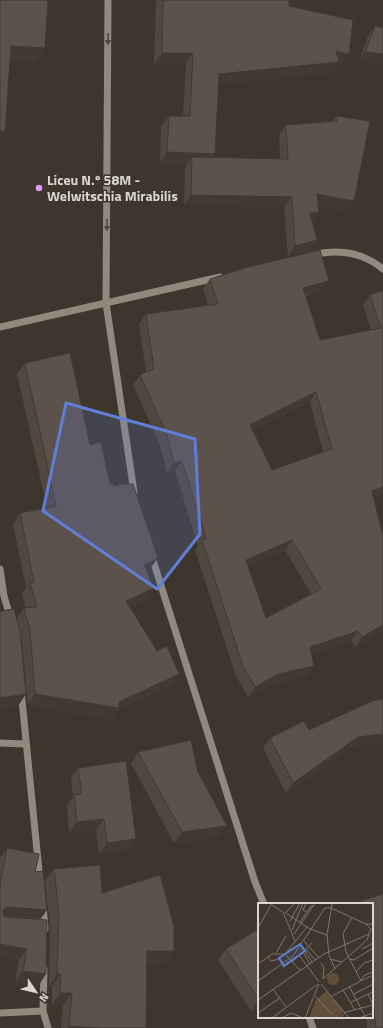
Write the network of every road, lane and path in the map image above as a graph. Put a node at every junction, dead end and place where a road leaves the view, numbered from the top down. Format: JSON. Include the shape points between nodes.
{"nodes":[{"id":1,"x":108,"y":0,"type":"edge"},
{"id":2,"x":306,"y":257,"type":"edge"},
{"id":3,"x":383,"y":269,"type":"edge"},
{"id":4,"x":229,"y":275,"type":"edge"},
{"id":5,"x":106,"y":303,"type":"junction"},
{"id":6,"x":0,"y":327,"type":"edge"},
{"id":7,"x":135,"y":496,"type":"edge"},
{"id":8,"x":150,"y":549,"type":"edge"},
{"id":9,"x":0,"y":569,"type":"edge"},
{"id":10,"x":13,"y":626,"type":"edge"},
{"id":11,"x":20,"y":681,"type":"edge"},
{"id":12,"x":0,"y":743,"type":"edge"},
{"id":13,"x":26,"y":744,"type":"junction"},
{"id":14,"x":41,"y":887,"type":"edge"},
{"id":15,"x":42,"y":895,"type":"edge"},
{"id":16,"x":264,"y":903,"type":"edge"},
{"id":17,"x":43,"y":929,"type":"edge"},
{"id":18,"x":44,"y":965,"type":"edge"},
{"id":19,"x":43,"y":1011,"type":"junction"},
{"id":20,"x":0,"y":1013,"type":"edge"},
{"id":21,"x":309,"y":1018,"type":"edge"},
{"id":22,"x":48,"y":1028,"type":"edge"},
{"id":23,"x":313,"y":1028,"type":"edge"}],
"edges":[{"from":1,"to":5,"type":"street","one_way":true},
{"from":2,"to":3,"type":"street","via":[[322,253],[350,253]]},
{"from":4,"to":5,"type":"street"},
{"from":5,"to":6,"type":"street"},
{"from":5,"to":7,"type":"street"},
{"from":8,"to":16,"type":"street"},
{"from":9,"to":10,"type":"street","via":[[4,596]]},
{"from":11,"to":13,"type":"street"},
{"from":12,"to":13,"type":"street"},
{"from":13,"to":14,"type":"street"},
{"from":15,"to":17,"type":"street"},
{"from":18,"to":19,"type":"street"},
{"from":19,"to":20,"type":"street"},
{"from":19,"to":22,"type":"street"},
{"from":21,"to":23,"type":"street"}]}
